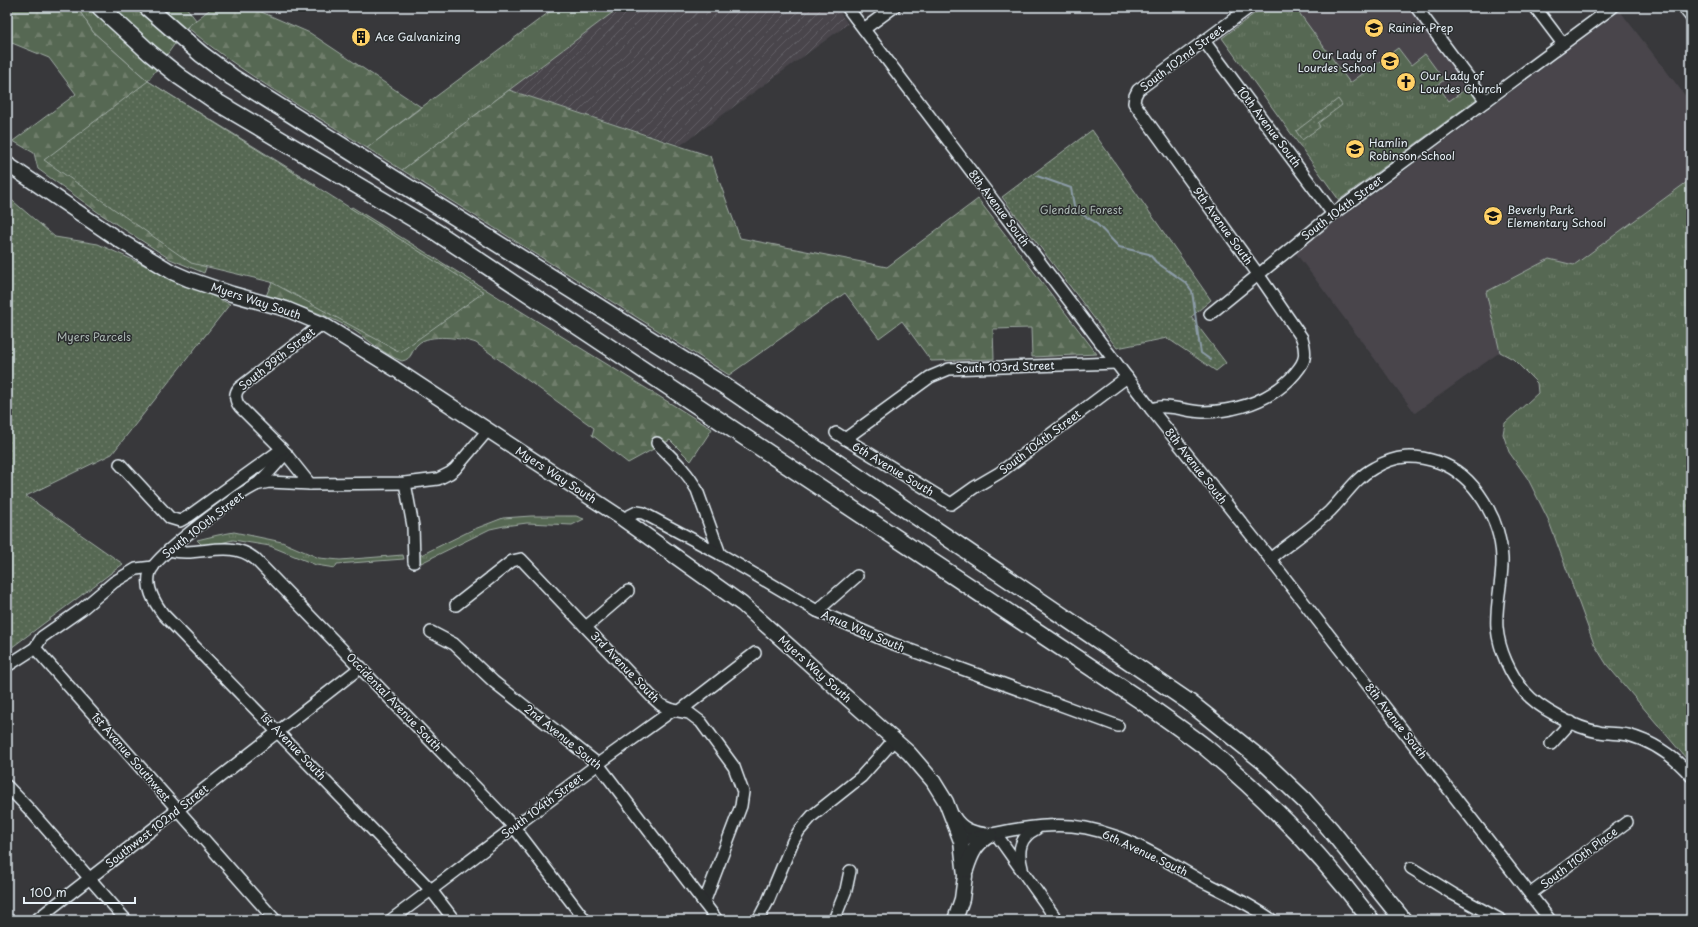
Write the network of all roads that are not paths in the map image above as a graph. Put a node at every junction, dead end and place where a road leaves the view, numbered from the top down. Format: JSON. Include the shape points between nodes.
{"nodes":[{"id":1,"x":100,"y":7,"type":"edge"},
{"id":2,"x":147,"y":7,"type":"edge"},
{"id":3,"x":846,"y":7,"type":"edge"},
{"id":4,"x":894,"y":7,"type":"edge"},
{"id":5,"x":1250,"y":7,"type":"edge"},
{"id":6,"x":1416,"y":7,"type":"edge"},
{"id":7,"x":1535,"y":7,"type":"edge"},
{"id":8,"x":1614,"y":7,"type":"edge"},
{"id":9,"x":1683,"y":7,"type":"edge"},
{"id":10,"x":1691,"y":17,"type":"edge"},
{"id":11,"x":864,"y":29,"type":"junction"},
{"id":12,"x":1204,"y":41,"type":"junction"},
{"id":13,"x":1563,"y":44,"type":"junction"},
{"id":14,"x":1135,"y":96,"type":"joint"},
{"id":15,"x":1486,"y":101,"type":"junction"},
{"id":16,"x":7,"y":164,"type":"edge"},
{"id":17,"x":1333,"y":214,"type":"junction"},
{"id":18,"x":1258,"y":274,"type":"junction"},
{"id":19,"x":1210,"y":314,"type":"dead end"},
{"id":20,"x":322,"y":324,"type":"junction"},
{"id":21,"x":1116,"y":363,"type":"junction"},
{"id":22,"x":1127,"y":377,"type":"junction"},
{"id":23,"x":1151,"y":409,"type":"junction"},
{"id":24,"x":488,"y":430,"type":"junction"},
{"id":25,"x":840,"y":436,"type":"joint"},
{"id":26,"x":657,"y":443,"type":"dead end"},
{"id":27,"x":284,"y":451,"type":"junction"},
{"id":28,"x":120,"y":464,"type":"dead end"},
{"id":29,"x":405,"y":483,"type":"junction"},
{"id":30,"x":310,"y":484,"type":"junction"},
{"id":31,"x":255,"y":486,"type":"junction"},
{"id":32,"x":951,"y":504,"type":"joint"},
{"id":33,"x":623,"y":520,"type":"junction"},
{"id":34,"x":169,"y":550,"type":"junction"},
{"id":35,"x":720,"y":554,"type":"junction"},
{"id":36,"x":1270,"y":559,"type":"junction"},
{"id":37,"x":414,"y":562,"type":"dead end"},
{"id":38,"x":152,"y":567,"type":"junction"},
{"id":39,"x":857,"y":576,"type":"dead end"},
{"id":40,"x":628,"y":591,"type":"dead end"},
{"id":41,"x":456,"y":605,"type":"dead end"},
{"id":42,"x":817,"y":611,"type":"junction"},
{"id":43,"x":586,"y":627,"type":"junction"},
{"id":44,"x":431,"y":632,"type":"dead end"},
{"id":45,"x":35,"y":648,"type":"junction"},
{"id":46,"x":755,"y":653,"type":"dead end"},
{"id":47,"x":7,"y":666,"type":"edge"},
{"id":48,"x":361,"y":667,"type":"junction"},
{"id":49,"x":677,"y":710,"type":"junction"},
{"id":50,"x":1571,"y":722,"type":"junction"},
{"id":51,"x":1118,"y":726,"type":"dead end"},
{"id":52,"x":278,"y":731,"type":"junction"},
{"id":53,"x":1235,"y":739,"type":"junction"},
{"id":54,"x":894,"y":740,"type":"junction"},
{"id":55,"x":1551,"y":744,"type":"dead end"},
{"id":56,"x":598,"y":764,"type":"junction"},
{"id":57,"x":1691,"y":776,"type":"edge"},
{"id":58,"x":7,"y":786,"type":"edge"},
{"id":59,"x":950,"y":809,"type":"junction"},
{"id":60,"x":177,"y":811,"type":"junction"},
{"id":61,"x":1627,"y":822,"type":"dead end"},
{"id":62,"x":1041,"y":826,"type":"junction"},
{"id":63,"x":514,"y":827,"type":"junction"},
{"id":64,"x":993,"y":834,"type":"junction"},
{"id":65,"x":961,"y":841,"type":"junction"},
{"id":66,"x":1412,"y":868,"type":"dead end"},
{"id":67,"x":850,"y":871,"type":"dead end"},
{"id":68,"x":1023,"y":874,"type":"junction"},
{"id":69,"x":965,"y":876,"type":"junction"},
{"id":70,"x":89,"y":879,"type":"junction"},
{"id":71,"x":430,"y":890,"type":"junction"},
{"id":72,"x":1530,"y":894,"type":"junction"},
{"id":73,"x":1353,"y":897,"type":"junction"},
{"id":74,"x":704,"y":903,"type":"junction"},
{"id":75,"x":36,"y":920,"type":"edge"},
{"id":76,"x":126,"y":920,"type":"edge"},
{"id":77,"x":275,"y":920,"type":"edge"},
{"id":78,"x":391,"y":920,"type":"edge"},
{"id":79,"x":454,"y":920,"type":"edge"},
{"id":80,"x":585,"y":920,"type":"edge"},
{"id":81,"x":717,"y":920,"type":"edge"},
{"id":82,"x":758,"y":920,"type":"edge"},
{"id":83,"x":834,"y":920,"type":"edge"},
{"id":84,"x":955,"y":920,"type":"edge"},
{"id":85,"x":1057,"y":920,"type":"edge"},
{"id":86,"x":1272,"y":920,"type":"edge"},
{"id":87,"x":1365,"y":920,"type":"edge"},
{"id":88,"x":1371,"y":920,"type":"edge"},
{"id":89,"x":1388,"y":920,"type":"edge"},
{"id":90,"x":1403,"y":920,"type":"edge"},
{"id":91,"x":1502,"y":920,"type":"edge"},
{"id":92,"x":1550,"y":920,"type":"edge"}],
"edges":[{"from":1,"to":73,"type":"highway","via":[[150,53],[214,101],[436,232],[1140,700],[1203,745],[1252,788],[1303,837]]},
{"from":2,"to":53,"type":"highway","via":[[232,77],[723,385],[1147,672]]},
{"from":3,"to":11,"type":"street","name":"8th Avenue South"},
{"from":4,"to":11,"type":"street"},
{"from":5,"to":12,"type":"street","name":"South 102nd Street"},
{"from":6,"to":15,"type":"street"},
{"from":7,"to":13,"type":"street"},
{"from":8,"to":13,"type":"street","name":"South 104th Street"},
{"from":9,"to":10,"type":"street"},
{"from":11,"to":21,"type":"street","name":"8th Avenue South"},
{"from":12,"to":14,"type":"street","name":"South 102nd Street","via":[[1138,90]]},
{"from":12,"to":17,"type":"street","name":"10th Avenue South"},
{"from":13,"to":15,"type":"street","name":"South 104th Street"},
{"from":14,"to":18,"type":"street","name":"9th Avenue South","via":[[1134,103]]},
{"from":15,"to":17,"type":"street","name":"South 104th Street"},
{"from":16,"to":20,"type":"main road","name":"Myers Way South","via":[[119,240],[172,272],[232,294],[286,309]]},
{"from":17,"to":18,"type":"street","name":"South 104th Street"},
{"from":18,"to":19,"type":"street","name":"South 104th Street"},
{"from":18,"to":23,"type":"street","name":"9th Avenue South","via":[[1302,338],[1305,359],[1300,369],[1273,393],[1248,405],[1202,412],[1166,406]]},
{"from":20,"to":24,"type":"main road","name":"Myers Way South"},
{"from":20,"to":27,"type":"street","name":"South 99th Street","via":[[239,388],[236,396],[240,407]]},
{"from":21,"to":22,"type":"street","name":"8th Avenue South"},
{"from":21,"to":25,"type":"street","name":"South 103rd Street","via":[[950,369],[930,377]]},
{"from":22,"to":23,"type":"street","name":"8th Avenue South"},
{"from":22,"to":32,"type":"street","name":"South 104th Street","via":[[999,473]]},
{"from":23,"to":36,"type":"street","name":"8th Avenue South"},
{"from":24,"to":29,"type":"street","via":[[450,473],[438,479]]},
{"from":24,"to":33,"type":"main road","name":"Myers Way South"},
{"from":25,"to":32,"type":"street","name":"6th Avenue South"},
{"from":26,"to":35,"type":"street","via":[[681,466],[697,490]]},
{"from":27,"to":28,"type":"street","name":"South 100th Street","via":[[180,521],[170,518]]},
{"from":27,"to":30,"type":"street"},
{"from":27,"to":31,"type":"street","name":"South 100th Street"},
{"from":29,"to":30,"type":"street"},
{"from":29,"to":37,"type":"street","via":[[413,526]]},
{"from":30,"to":31,"type":"street","name":"South 100th Street","via":[[269,482]]},
{"from":31,"to":34,"type":"street","name":"South 100th Street"},
{"from":33,"to":35,"type":"street","name":"Aqua Way South","via":[[637,512],[643,513]]},
{"from":33,"to":54,"type":"main road","name":"Myers Way South","via":[[742,604]]},
{"from":34,"to":38,"type":"street","name":"South 100th Street"},
{"from":34,"to":48,"type":"street","name":"Occidental Avenue South","via":[[190,552],[229,548],[249,554]]},
{"from":35,"to":42,"type":"street","name":"Aqua Way South"},
{"from":36,"to":50,"type":"street","via":[[1314,526],[1340,501],[1354,482],[1372,468],[1385,462],[1415,456],[1445,464],[1462,475],[1476,491],[1496,526],[1502,559],[1497,628],[1507,664],[1524,691],[1534,701]]},
{"from":36,"to":72,"type":"street","name":"8th Avenue South"},
{"from":38,"to":45,"type":"street","via":[[136,569],[114,582],[82,609],[42,637]]},
{"from":38,"to":52,"type":"street","name":"1st Avenue South","via":[[149,586],[159,608]]},
{"from":39,"to":42,"type":"street"},
{"from":40,"to":43,"type":"street"},
{"from":41,"to":43,"type":"street","name":"3rd Avenue South","via":[[517,559],[523,561]]},
{"from":42,"to":51,"type":"street","name":"Aqua Way South","via":[[890,643]]},
{"from":43,"to":49,"type":"street","name":"3rd Avenue South","via":[[652,697],[661,705]]},
{"from":44,"to":56,"type":"street","name":"2nd Avenue South","via":[[454,644],[494,682]]},
{"from":45,"to":47,"type":"street"},
{"from":45,"to":60,"type":"street","name":"1st Avenue Southwest"},
{"from":46,"to":49,"type":"street","name":"South 104th Street"},
{"from":48,"to":52,"type":"street"},
{"from":48,"to":63,"type":"street","name":"Occidental Avenue South"},
{"from":49,"to":56,"type":"street","name":"South 104th Street"},
{"from":49,"to":74,"type":"street","name":"3rd Avenue South","via":[[695,716],[701,722],[734,767],[743,792],[741,806]]},
{"from":50,"to":55,"type":"street"},
{"from":50,"to":57,"type":"street","via":[[1591,730],[1628,735],[1651,744],[1680,763]]},
{"from":52,"to":60,"type":"street","name":"Southwest 102nd Street"},
{"from":52,"to":71,"type":"street","name":"1st Avenue South"},
{"from":53,"to":89,"type":"highway","via":[[1303,810]]},
{"from":53,"to":90,"type":"highway","via":[[1263,761],[1304,800]]},
{"from":54,"to":59,"type":"main road","name":"Myers Way South","via":[[927,772]]},
{"from":54,"to":82,"type":"street","via":[[861,777],[812,816],[799,831]]},
{"from":56,"to":63,"type":"street","name":"South 104th Street"},
{"from":56,"to":74,"type":"street","name":"2nd Avenue South"},
{"from":58,"to":70,"type":"street"},
{"from":59,"to":64,"type":"street","via":[[957,822],[965,829]]},
{"from":59,"to":65,"type":"main road","name":"Myers Way South"},
{"from":60,"to":70,"type":"street","name":"Southwest 102nd Street"},
{"from":60,"to":77,"type":"street","name":"1st Avenue Southwest"},
{"from":61,"to":72,"type":"street","name":"South 110th Place"},
{"from":62,"to":64,"type":"street","name":"6th Avenue South"},
{"from":62,"to":68,"type":"street","via":[[1028,833],[1020,846],[1019,857]]},
{"from":62,"to":86,"type":"street","name":"6th Avenue South","via":[[1082,827],[1109,834],[1234,897]]},
{"from":63,"to":71,"type":"street","name":"South 104th Street"},
{"from":63,"to":80,"type":"street","name":"Occidental Avenue South"},
{"from":64,"to":65,"type":"street","name":"6th Avenue South"},
{"from":64,"to":68,"type":"street"},
{"from":64,"to":69,"type":"main road","via":[[983,839],[971,854]]},
{"from":65,"to":69,"type":"main road","name":"Myers Way South"},
{"from":66,"to":91,"type":"street","via":[[1453,894]]},
{"from":67,"to":83,"type":"street","via":[[846,890]]},
{"from":68,"to":85,"type":"street"},
{"from":69,"to":84,"type":"main road","name":"Myers Way South","via":[[962,899]]},
{"from":70,"to":75,"type":"street","name":"Southwest 102nd Street"},
{"from":70,"to":76,"type":"street"},
{"from":71,"to":78,"type":"street","name":"South 104th Street"},
{"from":71,"to":79,"type":"street","name":"1st Avenue South"},
{"from":72,"to":92,"type":"street","name":"8th Avenue South"},
{"from":73,"to":87,"type":"highway"},
{"from":73,"to":88,"type":"highway"},
{"from":74,"to":81,"type":"street","name":"2nd Avenue South"}]}
